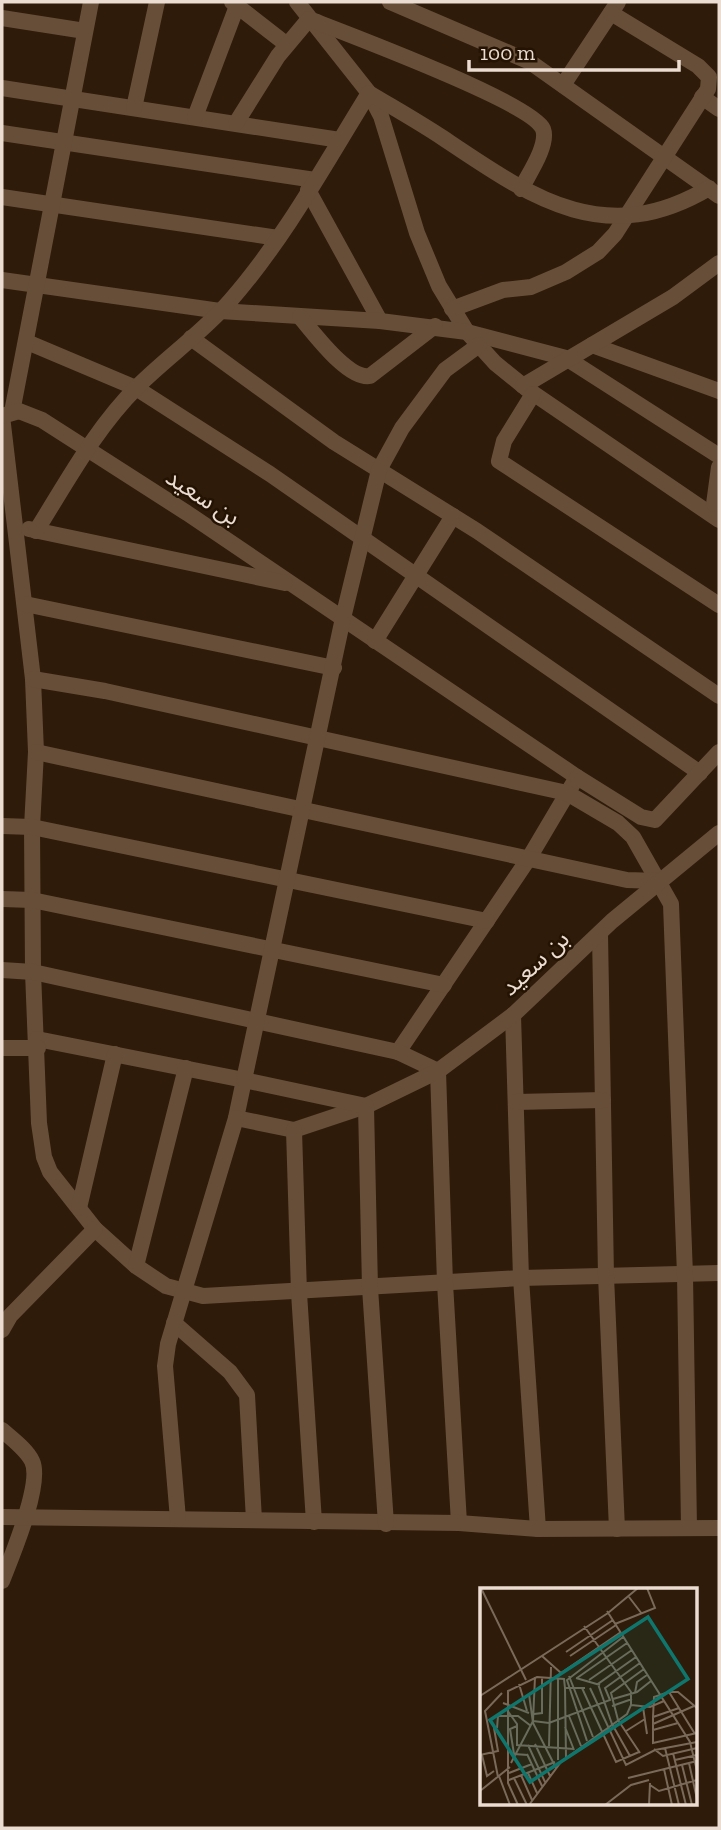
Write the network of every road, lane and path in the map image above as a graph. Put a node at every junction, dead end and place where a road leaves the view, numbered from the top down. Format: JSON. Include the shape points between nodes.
{"nodes":[{"id":1,"x":91,"y":2,"type":"edge"},
{"id":2,"x":157,"y":2,"type":"edge"},
{"id":3,"x":297,"y":2,"type":"edge"},
{"id":4,"x":390,"y":2,"type":"edge"},
{"id":5,"x":234,"y":4,"type":"edge"},
{"id":6,"x":615,"y":8,"type":"edge"},
{"id":7,"x":2,"y":18,"type":"edge"},
{"id":8,"x":309,"y":19,"type":"junction"},
{"id":9,"x":85,"y":31,"type":"junction"},
{"id":10,"x":286,"y":44,"type":"junction"},
{"id":11,"x":563,"y":85,"type":"junction"},
{"id":12,"x":2,"y":88,"type":"edge"},
{"id":13,"x":369,"y":93,"type":"junction"},
{"id":14,"x":702,"y":97,"type":"junction"},
{"id":15,"x":73,"y":98,"type":"junction"},
{"id":16,"x":134,"y":108,"type":"junction"},
{"id":17,"x":719,"y":109,"type":"edge"},
{"id":18,"x":195,"y":117,"type":"junction"},
{"id":19,"x":236,"y":124,"type":"junction"},
{"id":20,"x":2,"y":133,"type":"edge"},
{"id":21,"x":340,"y":139,"type":"junction"},
{"id":22,"x":65,"y":142,"type":"junction"},
{"id":23,"x":664,"y":156,"type":"junction"},
{"id":24,"x":312,"y":185,"type":"junction"},
{"id":25,"x":521,"y":189,"type":"junction"},
{"id":26,"x":714,"y":192,"type":"edge"},
{"id":27,"x":2,"y":197,"type":"edge"},
{"id":28,"x":53,"y":203,"type":"junction"},
{"id":29,"x":626,"y":216,"type":"junction"},
{"id":30,"x":278,"y":238,"type":"junction"},
{"id":31,"x":719,"y":263,"type":"edge"},
{"id":32,"x":2,"y":281,"type":"edge"},
{"id":33,"x":38,"y":284,"type":"junction"},
{"id":34,"x":452,"y":309,"type":"junction"},
{"id":35,"x":220,"y":311,"type":"junction"},
{"id":36,"x":300,"y":317,"type":"junction"},
{"id":37,"x":380,"y":321,"type":"junction"},
{"id":38,"x":435,"y":326,"type":"junction"},
{"id":39,"x":467,"y":332,"type":"junction"},
{"id":40,"x":191,"y":338,"type":"junction"},
{"id":41,"x":27,"y":342,"type":"junction"},
{"id":42,"x":479,"y":345,"type":"junction"},
{"id":43,"x":592,"y":345,"type":"junction"},
{"id":44,"x":566,"y":358,"type":"junction"},
{"id":45,"x":136,"y":388,"type":"junction"},
{"id":46,"x":528,"y":390,"type":"junction"},
{"id":47,"x":719,"y":391,"type":"edge"},
{"id":48,"x":5,"y":415,"type":"edge"},
{"id":49,"x":87,"y":449,"type":"junction"},
{"id":50,"x":719,"y":456,"type":"edge"},
{"id":51,"x":719,"y":467,"type":"edge"},
{"id":52,"x":379,"y":470,"type":"junction"},
{"id":53,"x":711,"y":505,"type":"edge"},
{"id":54,"x":453,"y":516,"type":"junction"},
{"id":55,"x":719,"y":520,"type":"edge"},
{"id":56,"x":16,"y":527,"type":"junction"},
{"id":57,"x":37,"y":531,"type":"junction"},
{"id":58,"x":363,"y":538,"type":"junction"},
{"id":59,"x":414,"y":573,"type":"junction"},
{"id":60,"x":294,"y":585,"type":"junction"},
{"id":61,"x":26,"y":604,"type":"junction"},
{"id":62,"x":719,"y":605,"type":"edge"},
{"id":63,"x":343,"y":618,"type":"junction"},
{"id":64,"x":375,"y":641,"type":"junction"},
{"id":65,"x":334,"y":668,"type":"junction"},
{"id":66,"x":33,"y":679,"type":"junction"},
{"id":67,"x":719,"y":696,"type":"edge"},
{"id":68,"x":318,"y":738,"type":"junction"},
{"id":69,"x":36,"y":752,"type":"junction"},
{"id":70,"x":719,"y":752,"type":"edge"},
{"id":71,"x":700,"y":773,"type":"junction"},
{"id":72,"x":577,"y":777,"type":"junction"},
{"id":73,"x":567,"y":793,"type":"junction"},
{"id":74,"x":302,"y":809,"type":"junction"},
{"id":75,"x":2,"y":826,"type":"edge"},
{"id":76,"x":32,"y":827,"type":"junction"},
{"id":77,"x":719,"y":833,"type":"edge"},
{"id":78,"x":529,"y":858,"type":"junction"},
{"id":79,"x":286,"y":879,"type":"junction"},
{"id":80,"x":659,"y":883,"type":"junction"},
{"id":81,"x":2,"y":899,"type":"edge"},
{"id":82,"x":32,"y":900,"type":"junction"},
{"id":83,"x":487,"y":921,"type":"junction"},
{"id":84,"x":600,"y":934,"type":"junction"},
{"id":85,"x":271,"y":950,"type":"junction"},
{"id":86,"x":2,"y":970,"type":"edge"},
{"id":87,"x":33,"y":972,"type":"junction"},
{"id":88,"x":444,"y":985,"type":"junction"},
{"id":89,"x":513,"y":1015,"type":"junction"},
{"id":90,"x":256,"y":1020,"type":"junction"},
{"id":91,"x":38,"y":1044,"type":"junction"},
{"id":92,"x":2,"y":1048,"type":"edge"},
{"id":93,"x":398,"y":1052,"type":"junction"},
{"id":94,"x":115,"y":1054,"type":"junction"},
{"id":95,"x":186,"y":1068,"type":"junction"},
{"id":96,"x":438,"y":1071,"type":"junction"},
{"id":97,"x":244,"y":1080,"type":"junction"},
{"id":98,"x":603,"y":1100,"type":"junction"},
{"id":99,"x":516,"y":1102,"type":"junction"},
{"id":100,"x":366,"y":1106,"type":"junction"},
{"id":101,"x":236,"y":1118,"type":"junction"},
{"id":102,"x":294,"y":1130,"type":"junction"},
{"id":103,"x":79,"y":1208,"type":"junction"},
{"id":104,"x":95,"y":1229,"type":"junction"},
{"id":105,"x":136,"y":1266,"type":"junction"},
{"id":106,"x":719,"y":1273,"type":"edge"},
{"id":107,"x":685,"y":1275,"type":"junction"},
{"id":108,"x":606,"y":1276,"type":"junction"},
{"id":109,"x":522,"y":1278,"type":"junction"},
{"id":110,"x":445,"y":1283,"type":"junction"},
{"id":111,"x":370,"y":1288,"type":"junction"},
{"id":112,"x":182,"y":1291,"type":"junction"},
{"id":113,"x":299,"y":1293,"type":"junction"},
{"id":114,"x":4,"y":1320,"type":"edge"},
{"id":115,"x":174,"y":1323,"type":"junction"},
{"id":116,"x":2,"y":1430,"type":"edge"},
{"id":117,"x":2,"y":1517,"type":"edge"},
{"id":118,"x":26,"y":1518,"type":"junction"},
{"id":119,"x":177,"y":1520,"type":"junction"},
{"id":120,"x":254,"y":1520,"type":"junction"},
{"id":121,"x":314,"y":1521,"type":"junction"},
{"id":122,"x":459,"y":1523,"type":"junction"},
{"id":123,"x":386,"y":1524,"type":"junction"},
{"id":124,"x":689,"y":1528,"type":"junction"},
{"id":125,"x":719,"y":1528,"type":"edge"},
{"id":126,"x":538,"y":1529,"type":"junction"},
{"id":127,"x":617,"y":1529,"type":"junction"},
{"id":128,"x":2,"y":1581,"type":"edge"}],
"edges":[{"from":1,"to":9,"type":"street"},
{"from":2,"to":16,"type":"street"},
{"from":3,"to":8,"type":"street"},
{"from":4,"to":11,"type":"street","via":[[505,50]]},
{"from":5,"to":10,"type":"street"},
{"from":5,"to":18,"type":"street"},
{"from":6,"to":11,"type":"street"},
{"from":6,"to":14,"type":"street","via":[[707,74],[709,85]]},
{"from":7,"to":9,"type":"street"},
{"from":8,"to":10,"type":"street"},
{"from":8,"to":13,"type":"street"},
{"from":8,"to":25,"type":"street","via":[[482,90],[534,119],[544,137]]},
{"from":9,"to":15,"type":"street"},
{"from":10,"to":19,"type":"street"},
{"from":11,"to":23,"type":"street"},
{"from":12,"to":15,"type":"street"},
{"from":13,"to":21,"type":"street"},
{"from":13,"to":25,"type":"street"},
{"from":13,"to":34,"type":"street","via":[[381,116],[417,233]]},
{"from":14,"to":17,"type":"street"},
{"from":14,"to":23,"type":"street"},
{"from":15,"to":16,"type":"street"},
{"from":15,"to":22,"type":"street"},
{"from":16,"to":18,"type":"street"},
{"from":18,"to":19,"type":"street"},
{"from":19,"to":21,"type":"street"},
{"from":20,"to":22,"type":"street"},
{"from":21,"to":24,"type":"street"},
{"from":22,"to":24,"type":"street"},
{"from":22,"to":28,"type":"street"},
{"from":23,"to":26,"type":"street"},
{"from":23,"to":29,"type":"street"},
{"from":24,"to":30,"type":"street"},
{"from":24,"to":37,"type":"street"},
{"from":25,"to":29,"type":"street","via":[[579,209]]},
{"from":26,"to":29,"type":"street","via":[[673,208]]},
{"from":27,"to":28,"type":"street"},
{"from":28,"to":30,"type":"street"},
{"from":28,"to":33,"type":"street"},
{"from":29,"to":34,"type":"street","via":[[598,252],[566,272]]},
{"from":30,"to":35,"type":"street"},
{"from":31,"to":43,"type":"street","via":[[673,297]]},
{"from":32,"to":33,"type":"street"},
{"from":33,"to":35,"type":"street"},
{"from":33,"to":41,"type":"street"},
{"from":34,"to":39,"type":"street"},
{"from":35,"to":36,"type":"street"},
{"from":35,"to":40,"type":"street"},
{"from":36,"to":37,"type":"street"},
{"from":36,"to":38,"type":"street","via":[[349,370],[363,377]]},
{"from":37,"to":38,"type":"street"},
{"from":38,"to":39,"type":"street"},
{"from":39,"to":42,"type":"street"},
{"from":39,"to":44,"type":"street"},
{"from":40,"to":45,"type":"street"},
{"from":40,"to":52,"type":"street"},
{"from":41,"to":45,"type":"street"},
{"from":41,"to":48,"type":"street"},
{"from":42,"to":46,"type":"street"},
{"from":42,"to":52,"type":"street","via":[[445,370],[402,428]]},
{"from":43,"to":44,"type":"street"},
{"from":43,"to":47,"type":"street"},
{"from":44,"to":46,"type":"street"},
{"from":44,"to":50,"type":"street"},
{"from":45,"to":49,"type":"street"},
{"from":45,"to":58,"type":"street"},
{"from":46,"to":53,"type":"street"},
{"from":46,"to":62,"type":"street","via":[[499,461]]},
{"from":48,"to":49,"type":"street","name":"بن سعيد","via":[[32,415]]},
{"from":48,"to":56,"type":"street"},
{"from":49,"to":57,"type":"street"},
{"from":49,"to":60,"type":"street","name":"بن سعيد"},
{"from":51,"to":53,"type":"street"},
{"from":52,"to":54,"type":"street"},
{"from":52,"to":58,"type":"street"},
{"from":53,"to":55,"type":"street"},
{"from":54,"to":59,"type":"street"},
{"from":54,"to":67,"type":"street"},
{"from":56,"to":57,"type":"street"},
{"from":56,"to":61,"type":"street"},
{"from":57,"to":60,"type":"street"},
{"from":58,"to":59,"type":"street"},
{"from":58,"to":63,"type":"street"},
{"from":59,"to":64,"type":"street"},
{"from":59,"to":71,"type":"street"},
{"from":60,"to":63,"type":"street","name":"بن سعيد"},
{"from":61,"to":65,"type":"street"},
{"from":61,"to":66,"type":"street"},
{"from":63,"to":64,"type":"street","name":"بن سعيد"},
{"from":63,"to":65,"type":"street"},
{"from":64,"to":72,"type":"street","name":"بن سعيد"},
{"from":65,"to":68,"type":"street"},
{"from":66,"to":68,"type":"street"},
{"from":66,"to":69,"type":"street"},
{"from":68,"to":73,"type":"street"},
{"from":68,"to":74,"type":"street"},
{"from":69,"to":74,"type":"street"},
{"from":69,"to":76,"type":"street"},
{"from":70,"to":71,"type":"street"},
{"from":71,"to":72,"type":"street","name":"بن سعيد","via":[[660,818],[651,821]]},
{"from":72,"to":73,"type":"street"},
{"from":73,"to":78,"type":"street"},
{"from":73,"to":80,"type":"street","via":[[625,830]]},
{"from":74,"to":78,"type":"street"},
{"from":74,"to":79,"type":"street"},
{"from":75,"to":76,"type":"street"},
{"from":76,"to":79,"type":"street"},
{"from":76,"to":82,"type":"street"},
{"from":77,"to":80,"type":"street","name":"بن سعيد"},
{"from":78,"to":80,"type":"street"},
{"from":78,"to":83,"type":"street"},
{"from":79,"to":83,"type":"street"},
{"from":79,"to":85,"type":"street"},
{"from":80,"to":84,"type":"street","name":"بن سعيد"},
{"from":80,"to":107,"type":"street","via":[[671,904]]},
{"from":81,"to":82,"type":"street"},
{"from":82,"to":85,"type":"street"},
{"from":82,"to":87,"type":"street"},
{"from":83,"to":88,"type":"street"},
{"from":84,"to":89,"type":"street","name":"بن سعيد"},
{"from":84,"to":98,"type":"street"},
{"from":85,"to":88,"type":"street"},
{"from":85,"to":90,"type":"street"},
{"from":86,"to":87,"type":"street"},
{"from":87,"to":90,"type":"street"},
{"from":87,"to":91,"type":"street"},
{"from":88,"to":93,"type":"street"},
{"from":89,"to":96,"type":"street","name":"بن سعيد"},
{"from":89,"to":99,"type":"street"},
{"from":90,"to":93,"type":"street"},
{"from":90,"to":97,"type":"street"},
{"from":91,"to":92,"type":"street"},
{"from":91,"to":94,"type":"street"},
{"from":91,"to":103,"type":"street","via":[[44,1157],[50,1172]]},
{"from":93,"to":96,"type":"street"},
{"from":94,"to":95,"type":"street"},
{"from":94,"to":103,"type":"street"},
{"from":95,"to":97,"type":"street"},
{"from":95,"to":105,"type":"street"},
{"from":96,"to":100,"type":"street","name":"بن سعيد"},
{"from":96,"to":110,"type":"street"},
{"from":97,"to":100,"type":"street"},
{"from":97,"to":101,"type":"street"},
{"from":98,"to":99,"type":"street"},
{"from":98,"to":108,"type":"street"},
{"from":99,"to":109,"type":"street"},
{"from":100,"to":102,"type":"street","name":"بن سعيد"},
{"from":100,"to":111,"type":"street"},
{"from":101,"to":102,"type":"street"},
{"from":101,"to":112,"type":"street"},
{"from":102,"to":113,"type":"street"},
{"from":103,"to":104,"type":"street"},
{"from":104,"to":105,"type":"street"},
{"from":104,"to":114,"type":"street"},
{"from":105,"to":112,"type":"street"},
{"from":106,"to":107,"type":"street"},
{"from":107,"to":108,"type":"street"},
{"from":107,"to":124,"type":"street"},
{"from":108,"to":109,"type":"street"},
{"from":108,"to":127,"type":"street"},
{"from":109,"to":110,"type":"street"},
{"from":109,"to":126,"type":"street"},
{"from":110,"to":111,"type":"street"},
{"from":110,"to":122,"type":"street"},
{"from":111,"to":113,"type":"street"},
{"from":111,"to":123,"type":"street"},
{"from":112,"to":113,"type":"street","via":[[203,1296]]},
{"from":112,"to":115,"type":"street"},
{"from":113,"to":121,"type":"street"},
{"from":115,"to":119,"type":"street","via":[[165,1366]]},
{"from":115,"to":120,"type":"street","via":[[230,1372],[247,1395]]},
{"from":116,"to":118,"type":"street","via":[[32,1461],[35,1473]]},
{"from":117,"to":118,"type":"street"},
{"from":118,"to":119,"type":"street"},
{"from":118,"to":128,"type":"street"},
{"from":119,"to":120,"type":"street"},
{"from":120,"to":121,"type":"street"},
{"from":121,"to":123,"type":"street"},
{"from":122,"to":123,"type":"street"},
{"from":122,"to":126,"type":"street"},
{"from":124,"to":125,"type":"street"},
{"from":124,"to":127,"type":"street"},
{"from":126,"to":127,"type":"street"}]}
